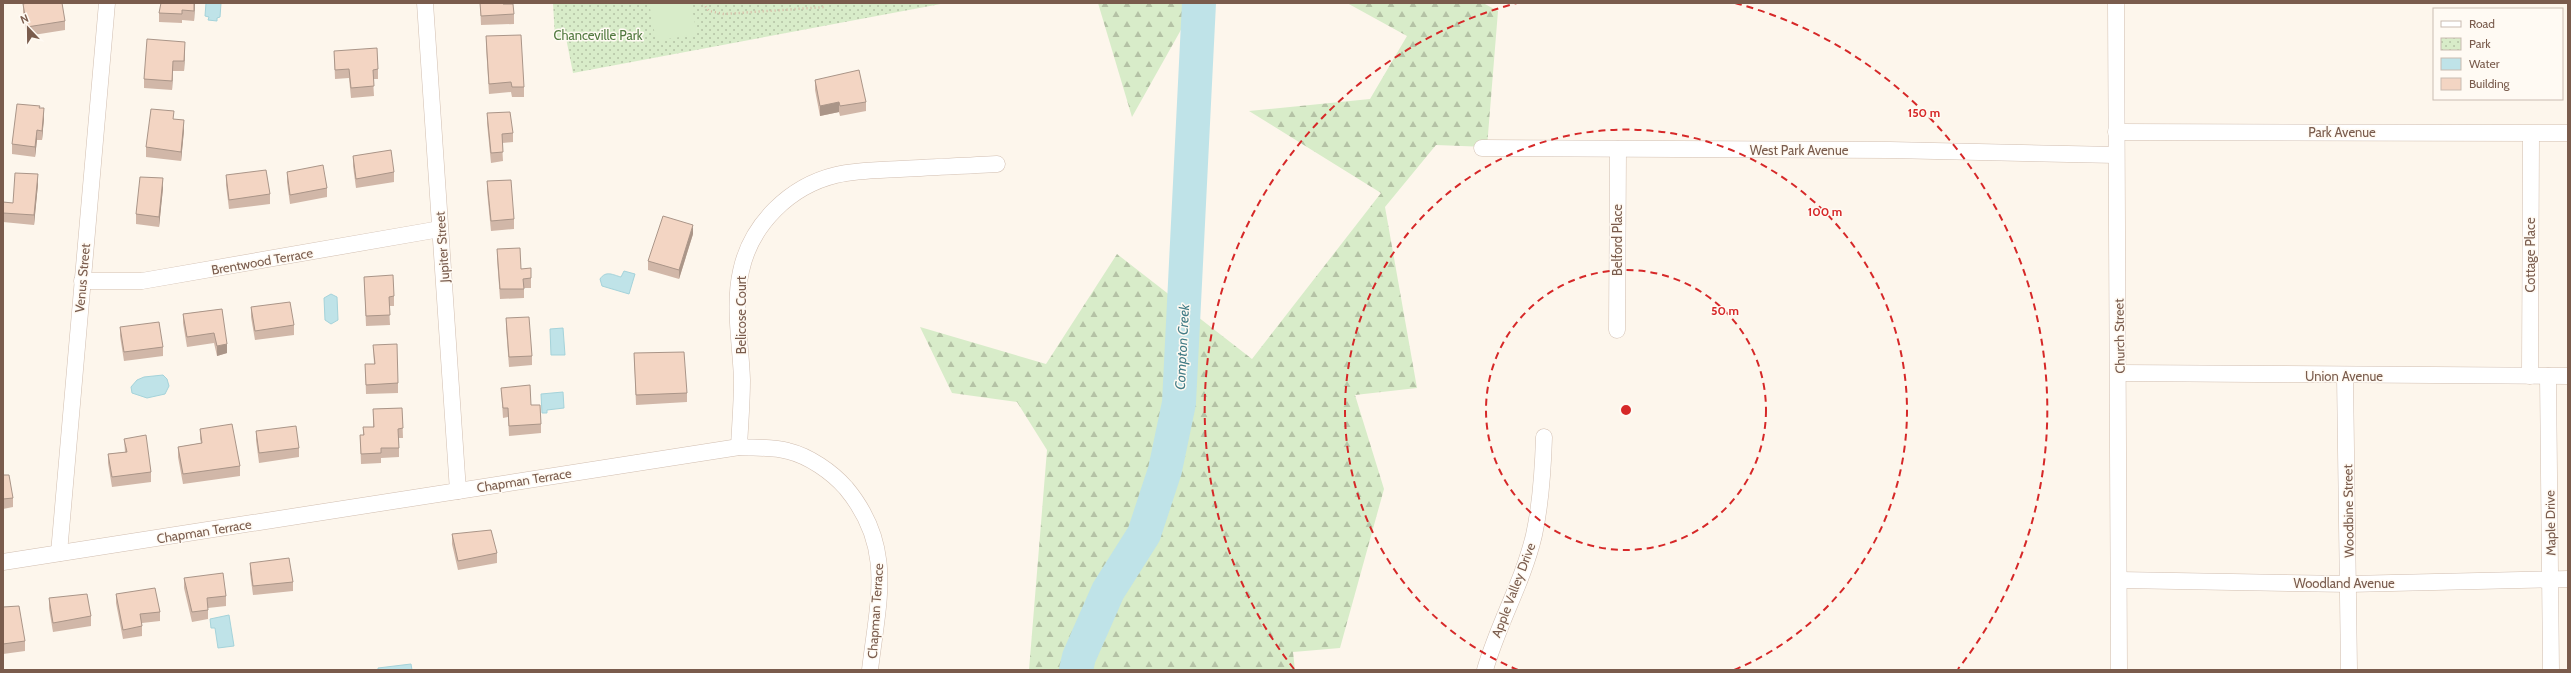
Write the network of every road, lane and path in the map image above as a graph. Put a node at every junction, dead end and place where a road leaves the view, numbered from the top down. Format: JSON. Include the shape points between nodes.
{"nodes":[{"id":1,"x":107,"y":3,"type":"edge"},
{"id":2,"x":425,"y":3,"type":"edge"},
{"id":3,"x":703,"y":3,"type":"edge"},
{"id":4,"x":2116,"y":3,"type":"edge"},
{"id":5,"x":825,"y":7,"type":"dead end"},
{"id":6,"x":2116,"y":132,"type":"junction"},
{"id":7,"x":2568,"y":133,"type":"edge"},
{"id":8,"x":2531,"y":134,"type":"junction"},
{"id":9,"x":1482,"y":148,"type":"dead end"},
{"id":10,"x":1618,"y":149,"type":"junction"},
{"id":11,"x":2116,"y":155,"type":"junction"},
{"id":12,"x":997,"y":164,"type":"dead end"},
{"id":13,"x":440,"y":229,"type":"junction"},
{"id":14,"x":82,"y":281,"type":"junction"},
{"id":15,"x":1616,"y":330,"type":"dead end"},
{"id":16,"x":2120,"y":373,"type":"junction"},
{"id":17,"x":2346,"y":376,"type":"junction"},
{"id":18,"x":2530,"y":376,"type":"junction"},
{"id":19,"x":2548,"y":376,"type":"junction"},
{"id":20,"x":2568,"y":376,"type":"edge"},
{"id":21,"x":1544,"y":437,"type":"dead end"},
{"id":22,"x":739,"y":447,"type":"junction"},
{"id":23,"x":458,"y":491,"type":"junction"},
{"id":24,"x":59,"y":553,"type":"junction"},
{"id":25,"x":3,"y":562,"type":"edge"},
{"id":26,"x":2120,"y":580,"type":"junction"},
{"id":27,"x":2551,"y":580,"type":"junction"},
{"id":28,"x":2568,"y":580,"type":"edge"},
{"id":29,"x":2349,"y":584,"type":"junction"},
{"id":30,"x":870,"y":670,"type":"edge"},
{"id":31,"x":1484,"y":670,"type":"edge"},
{"id":32,"x":2119,"y":670,"type":"edge"},
{"id":33,"x":2349,"y":670,"type":"edge"},
{"id":34,"x":2551,"y":670,"type":"edge"}],
"edges":[{"from":1,"to":14,"type":"street","name":"Venus Street"},
{"from":2,"to":13,"type":"street","name":"Jupiter Street"},
{"from":3,"to":5,"type":"path","via":[[709,11],[724,14]]},
{"from":4,"to":6,"type":"street","name":"Church Street"},
{"from":6,"to":8,"type":"street","name":"Park Avenue"},
{"from":6,"to":11,"type":"street","name":"Church Street"},
{"from":7,"to":8,"type":"street","name":"Park Avenue"},
{"from":8,"to":18,"type":"street","name":"Cottage Place"},
{"from":9,"to":10,"type":"street","name":"West Park Avenue"},
{"from":10,"to":11,"type":"street","name":"West Park Avenue","via":[[1890,150]]},
{"from":10,"to":15,"type":"street","name":"Belford Place"},
{"from":11,"to":16,"type":"street","name":"Church Street"},
{"from":12,"to":22,"type":"street","name":"Belicose Court","via":[[837,174],[814,183],[773,211],[756,234],[741,272],[739,297],[742,382]]},
{"from":13,"to":14,"type":"street","name":"Brentwood Terrace","via":[[142,281]]},
{"from":13,"to":23,"type":"street","name":"Jupiter Street"},
{"from":14,"to":24,"type":"street","name":"Venus Street"},
{"from":16,"to":17,"type":"street","name":"Union Avenue"},
{"from":16,"to":26,"type":"street","name":"Church Street"},
{"from":17,"to":18,"type":"street","name":"Union Avenue"},
{"from":17,"to":29,"type":"street","name":"Woodbine Street"},
{"from":18,"to":19,"type":"street","name":"Union Avenue"},
{"from":19,"to":20,"type":"street","name":"Union Avenue"},
{"from":19,"to":27,"type":"street","name":"Maple Drive"},
{"from":21,"to":31,"type":"street","name":"Apple Valley Drive","via":[[1543,486],[1534,535]]},
{"from":22,"to":23,"type":"street","name":"Chapman Terrace"},
{"from":22,"to":30,"type":"street","name":"Chapman Terrace","via":[[788,451],[811,460],[839,480],[867,518],[879,554],[880,578]]},
{"from":23,"to":24,"type":"street","name":"Chapman Terrace"},
{"from":24,"to":25,"type":"street","name":"Chapman Terrace"},
{"from":26,"to":29,"type":"street","name":"Woodland Avenue"},
{"from":26,"to":32,"type":"street","name":"Church Street"},
{"from":27,"to":28,"type":"street","name":"Woodland Avenue"},
{"from":27,"to":29,"type":"street","name":"Woodland Avenue"},
{"from":27,"to":34,"type":"street","name":"Maple Drive"},
{"from":29,"to":33,"type":"street","name":"Woodbine Street"}]}
